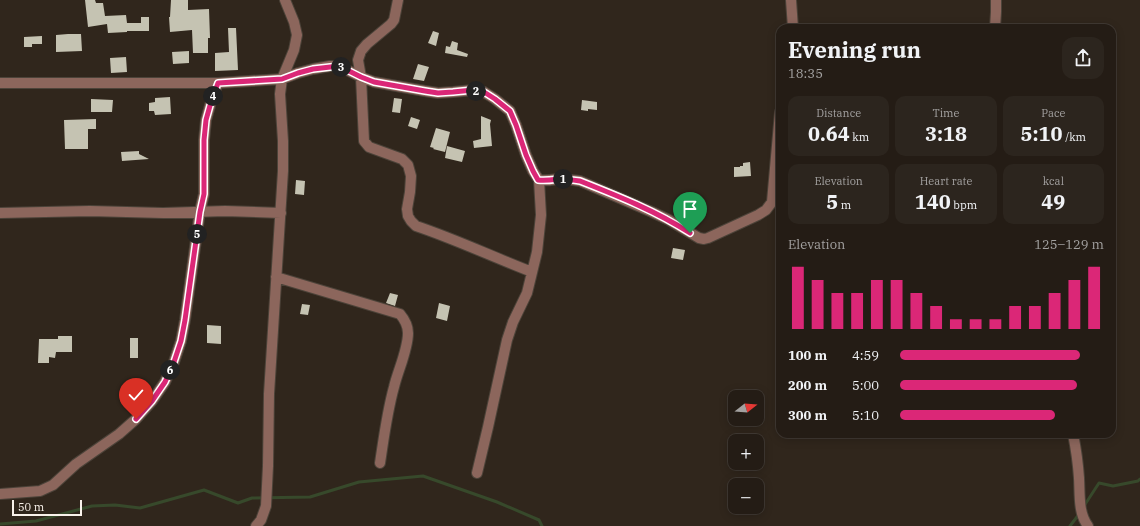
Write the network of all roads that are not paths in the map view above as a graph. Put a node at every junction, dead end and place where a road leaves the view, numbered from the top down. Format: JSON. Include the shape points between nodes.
{"nodes":[{"id":1,"x":285,"y":0,"type":"edge"},
{"id":2,"x":398,"y":0,"type":"edge"},
{"id":3,"x":791,"y":0,"type":"edge"},
{"id":4,"x":996,"y":0,"type":"edge"},
{"id":5,"x":793,"y":24,"type":"edge"},
{"id":6,"x":995,"y":24,"type":"edge"},
{"id":7,"x":361,"y":77,"type":"junction"},
{"id":8,"x":282,"y":79,"type":"junction"},
{"id":9,"x":0,"y":83,"type":"edge"},
{"id":10,"x":218,"y":83,"type":"junction"},
{"id":11,"x":776,"y":157,"type":"edge"},
{"id":12,"x":538,"y":180,"type":"junction"},
{"id":13,"x":200,"y":212,"type":"junction"},
{"id":14,"x":0,"y":213,"type":"edge"},
{"id":15,"x":281,"y":213,"type":"junction"},
{"id":16,"x":532,"y":272,"type":"junction"},
{"id":17,"x":276,"y":277,"type":"junction"},
{"id":18,"x":1075,"y":438,"type":"edge"},
{"id":19,"x":380,"y":463,"type":"dead end"},
{"id":20,"x":477,"y":473,"type":"dead end"},
{"id":21,"x":0,"y":494,"type":"edge"},
{"id":22,"x":256,"y":526,"type":"edge"},
{"id":23,"x":1088,"y":526,"type":"edge"}],
"edges":[{"from":1,"to":8,"type":"street","via":[[297,35],[294,50]]},
{"from":2,"to":7,"type":"street","via":[[394,20],[362,51],[358,60]]},
{"from":3,"to":5,"type":"street"},
{"from":4,"to":6,"type":"street"},
{"from":7,"to":8,"type":"street","via":[[339,66],[330,66]]},
{"from":7,"to":12,"type":"street","via":[[374,82],[438,93],[473,90],[484,92],[510,111]]},
{"from":7,"to":16,"type":"street","via":[[364,141],[369,147],[402,159],[408,165],[411,176],[407,209],[411,222]]},
{"from":8,"to":10,"type":"street"},
{"from":8,"to":15,"type":"street"},
{"from":9,"to":10,"type":"street"},
{"from":10,"to":13,"type":"street","via":[[206,120],[204,194]]},
{"from":11,"to":12,"type":"street","via":[[772,202],[766,210],[704,239],[652,212],[580,181]]},
{"from":12,"to":16,"type":"street","via":[[540,232]]},
{"from":13,"to":14,"type":"street"},
{"from":13,"to":15,"type":"street"},
{"from":13,"to":21,"type":"street","via":[[181,341],[165,382],[152,401],[119,434],[76,464],[53,485],[40,491]]},
{"from":15,"to":17,"type":"street"},
{"from":16,"to":20,"type":"street","via":[[528,292],[507,340]]},
{"from":17,"to":19,"type":"street","via":[[400,314],[405,320],[408,333],[406,348],[386,418]]},
{"from":17,"to":22,"type":"street","via":[[269,394],[268,484],[266,506],[262,520]]},
{"from":18,"to":23,"type":"street","via":[[1081,511]]}]}
